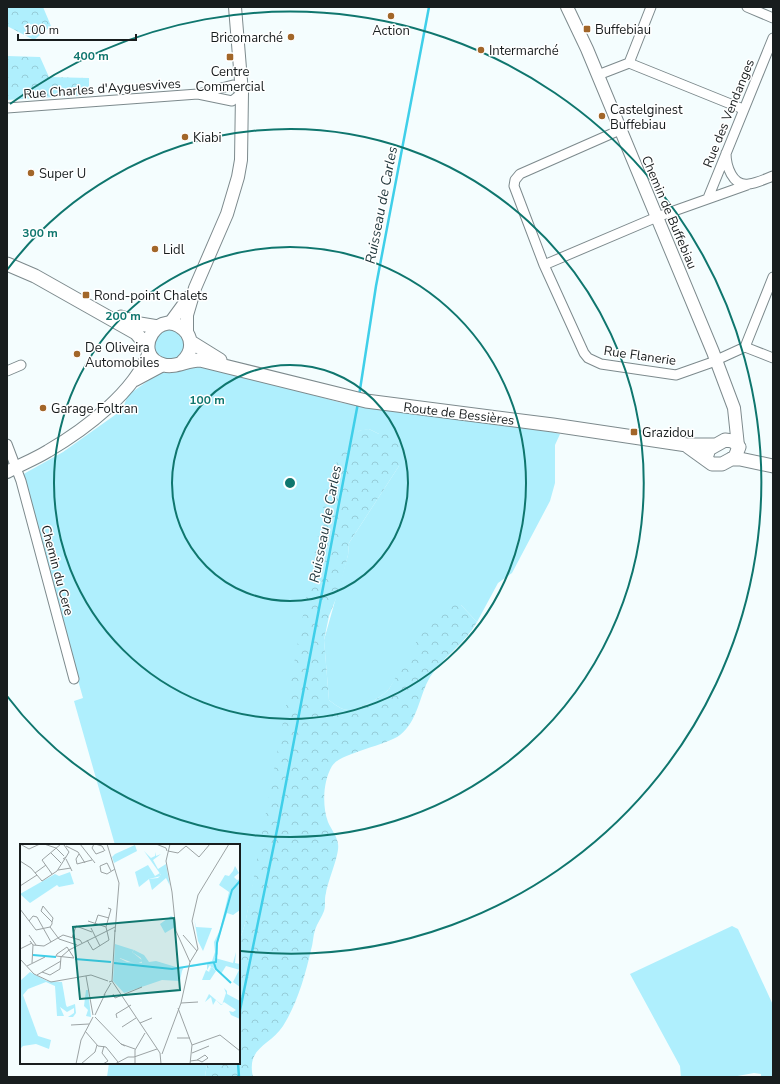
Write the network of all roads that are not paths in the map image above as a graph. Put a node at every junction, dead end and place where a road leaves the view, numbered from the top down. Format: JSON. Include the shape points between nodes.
{"nodes":[{"id":1,"x":231,"y":7,"type":"edge"},
{"id":2,"x":235,"y":7,"type":"edge"},
{"id":3,"x":567,"y":7,"type":"edge"},
{"id":4,"x":575,"y":7,"type":"edge"},
{"id":5,"x":651,"y":7,"type":"edge"},
{"id":6,"x":747,"y":7,"type":"edge"},
{"id":7,"x":773,"y":18,"type":"edge"},
{"id":8,"x":576,"y":22,"type":"junction"},
{"id":9,"x":773,"y":38,"type":"edge"},
{"id":10,"x":629,"y":63,"type":"junction"},
{"id":11,"x":598,"y":75,"type":"junction"},
{"id":12,"x":236,"y":93,"type":"junction"},
{"id":13,"x":198,"y":94,"type":"junction"},
{"id":14,"x":7,"y":108,"type":"edge"},
{"id":15,"x":743,"y":109,"type":"junction"},
{"id":16,"x":620,"y":130,"type":"junction"},
{"id":17,"x":726,"y":152,"type":"junction"},
{"id":18,"x":773,"y":176,"type":"edge"},
{"id":19,"x":748,"y":185,"type":"junction"},
{"id":20,"x":708,"y":198,"type":"junction"},
{"id":21,"x":657,"y":217,"type":"junction"},
{"id":22,"x":7,"y":258,"type":"edge"},
{"id":23,"x":7,"y":264,"type":"edge"},
{"id":24,"x":544,"y":265,"type":"junction"},
{"id":25,"x":36,"y":276,"type":"junction"},
{"id":26,"x":773,"y":277,"type":"edge"},
{"id":27,"x":195,"y":288,"type":"junction"},
{"id":28,"x":75,"y":298,"type":"junction"},
{"id":29,"x":164,"y":325,"type":"junction"},
{"id":30,"x":189,"y":338,"type":"junction"},
{"id":31,"x":745,"y":347,"type":"junction"},
{"id":32,"x":148,"y":349,"type":"junction"},
{"id":33,"x":773,"y":358,"type":"edge"},
{"id":34,"x":716,"y":360,"type":"junction"},
{"id":35,"x":182,"y":362,"type":"junction"},
{"id":36,"x":21,"y":365,"type":"dead end"},
{"id":37,"x":163,"y":365,"type":"junction"},
{"id":38,"x":234,"y":367,"type":"junction"},
{"id":39,"x":7,"y":370,"type":"edge"},
{"id":40,"x":134,"y":380,"type":"junction"},
{"id":41,"x":735,"y":415,"type":"junction"},
{"id":42,"x":720,"y":443,"type":"junction"},
{"id":43,"x":7,"y":444,"type":"edge"},
{"id":44,"x":687,"y":445,"type":"junction"},
{"id":45,"x":738,"y":447,"type":"junction"},
{"id":46,"x":706,"y":458,"type":"junction"},
{"id":47,"x":731,"y":460,"type":"junction"},
{"id":48,"x":768,"y":465,"type":"edge"},
{"id":49,"x":12,"y":470,"type":"edge"},
{"id":50,"x":74,"y":680,"type":"dead end"}],
"edges":[{"from":1,"to":12,"type":"street"},
{"from":2,"to":12,"type":"street"},
{"from":3,"to":8,"type":"street","name":"Chemin de Buffebiau"},
{"from":4,"to":8,"type":"street","name":"Chemin de Buffebiau"},
{"from":5,"to":10,"type":"street"},
{"from":6,"to":7,"type":"street"},
{"from":8,"to":11,"type":"street","name":"Chemin de Buffebiau"},
{"from":9,"to":15,"type":"street","name":"Rue des Vendanges"},
{"from":10,"to":11,"type":"street"},
{"from":10,"to":15,"type":"street"},
{"from":11,"to":16,"type":"street","name":"Chemin de Buffebiau"},
{"from":12,"to":13,"type":"street","name":"Rue Charles d'Ayguesvives"},
{"from":12,"to":13,"type":"street","name":"Rue Charles d'Ayguesvives"},
{"from":12,"to":27,"type":"street","via":[[241,160],[238,177],[220,234]]},
{"from":13,"to":14,"type":"street","name":"Rue Charles d'Ayguesvives"},
{"from":15,"to":17,"type":"street","name":"Rue des Vendanges"},
{"from":16,"to":21,"type":"street","name":"Chemin de Buffebiau"},
{"from":16,"to":24,"type":"street","name":"Rue Flanerie","via":[[520,174],[515,180],[514,186]]},
{"from":17,"to":19,"type":"street","via":[[726,162],[732,176],[736,181]]},
{"from":17,"to":20,"type":"street","name":"Rue des Vendanges"},
{"from":18,"to":19,"type":"street"},
{"from":19,"to":20,"type":"street"},
{"from":20,"to":21,"type":"street"},
{"from":21,"to":24,"type":"street"},
{"from":21,"to":34,"type":"street","name":"Chemin de Buffebiau"},
{"from":22,"to":25,"type":"main road","name":"Route de Bessières"},
{"from":23,"to":25,"type":"main road","name":"Route de Bessières"},
{"from":24,"to":34,"type":"street","name":"Rue Flanerie","via":[[584,353],[594,361],[676,375]]},
{"from":25,"to":28,"type":"main road","name":"Route de Bessières"},
{"from":26,"to":31,"type":"street"},
{"from":27,"to":29,"type":"street"},
{"from":27,"to":30,"type":"street","via":[[187,315]]},
{"from":28,"to":29,"type":"main road","name":"Route de Bessières","via":[[140,324]]},
{"from":28,"to":32,"type":"main road","name":"Route de Bessières","via":[[136,333]]},
{"from":29,"to":30,"type":"main road","name":"Route de Bessières","via":[[180,326]]},
{"from":29,"to":32,"type":"main road","via":[[150,335]]},
{"from":30,"to":35,"type":"main road","via":[[190,351]]},
{"from":30,"to":38,"type":"main road","name":"Route de Bessières"},
{"from":31,"to":33,"type":"street"},
{"from":31,"to":34,"type":"street","name":"Rue Flanerie"},
{"from":32,"to":37,"type":"main road","name":"Route de Bessières","via":[[153,359]]},
{"from":32,"to":40,"type":"street"},
{"from":34,"to":41,"type":"street","name":"Chemin de Buffebiau"},
{"from":35,"to":37,"type":"main road","name":"Route de Bessières","via":[[173,366]]},
{"from":35,"to":38,"type":"main road","name":"Route de Bessières","via":[[200,360]]},
{"from":36,"to":39,"type":"street"},
{"from":37,"to":40,"type":"street"},
{"from":38,"to":44,"type":"main road","name":"Route de Bessières","via":[[366,401]]},
{"from":40,"to":49,"type":"street","via":[[106,408],[73,435]]},
{"from":41,"to":42,"type":"street","via":[[729,435]]},
{"from":41,"to":45,"type":"street","name":"Chemin de Buffebiau"},
{"from":42,"to":44,"type":"main road","name":"Route de Bessières"},
{"from":42,"to":45,"type":"main road","name":"Route de Bessières","via":[[733,441]]},
{"from":42,"to":46,"type":"main road","via":[[709,449]]},
{"from":43,"to":49,"type":"street","name":"Chemin du Cere"},
{"from":44,"to":46,"type":"main road","name":"Route de Bessières"},
{"from":45,"to":47,"type":"main road","via":[[737,454]]},
{"from":45,"to":48,"type":"main road","name":"Route de Bessières"},
{"from":46,"to":47,"type":"main road","name":"Route de Bessières","via":[[709,463],[715,465]]},
{"from":47,"to":48,"type":"main road","name":"Route de Bessières","via":[[740,459]]},
{"from":49,"to":50,"type":"street","name":"Chemin du Cere"}]}
